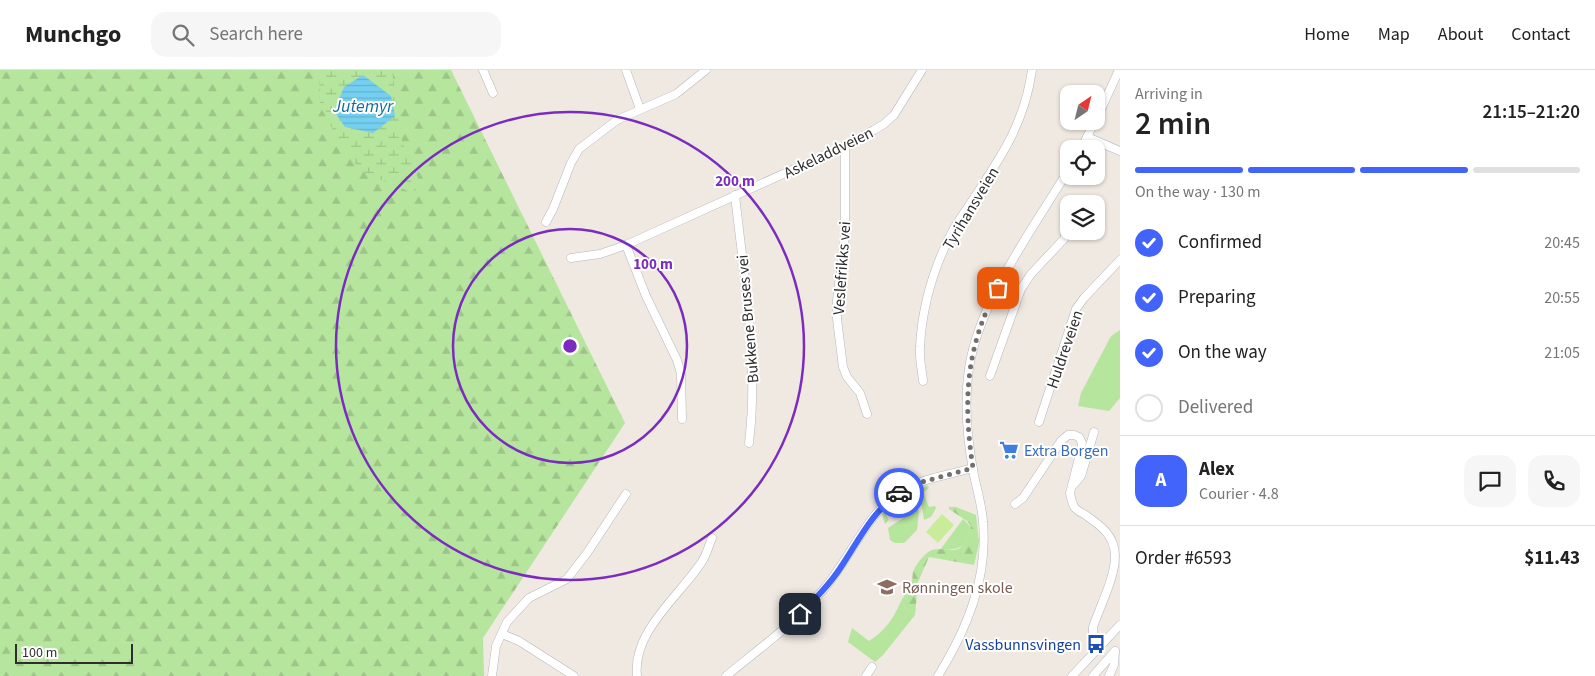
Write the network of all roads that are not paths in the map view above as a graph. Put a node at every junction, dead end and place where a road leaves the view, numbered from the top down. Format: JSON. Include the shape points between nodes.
{"nodes":[{"id":1,"x":483,"y":70,"type":"edge"},
{"id":2,"x":626,"y":70,"type":"edge"},
{"id":3,"x":706,"y":70,"type":"edge"},
{"id":4,"x":922,"y":70,"type":"edge"},
{"id":5,"x":1032,"y":70,"type":"edge"},
{"id":6,"x":1119,"y":70,"type":"edge"},
{"id":7,"x":493,"y":93,"type":"dead end"},
{"id":8,"x":1105,"y":100,"type":"edge"},
{"id":9,"x":640,"y":109,"type":"junction"},
{"id":10,"x":1091,"y":130,"type":"edge"},
{"id":11,"x":1088,"y":137,"type":"junction"},
{"id":12,"x":1086,"y":140,"type":"edge"},
{"id":13,"x":845,"y":146,"type":"junction"},
{"id":14,"x":1120,"y":151,"type":"edge"},
{"id":15,"x":1060,"y":184,"type":"edge"},
{"id":16,"x":735,"y":196,"type":"junction"},
{"id":17,"x":546,"y":222,"type":"dead end"},
{"id":18,"x":1063,"y":240,"type":"edge"},
{"id":19,"x":626,"y":245,"type":"junction"},
{"id":20,"x":571,"y":258,"type":"dead end"},
{"id":21,"x":1120,"y":260,"type":"edge"},
{"id":22,"x":990,"y":376,"type":"dead end"},
{"id":23,"x":923,"y":381,"type":"dead end"},
{"id":24,"x":867,"y":414,"type":"dead end"},
{"id":25,"x":682,"y":418,"type":"dead end"},
{"id":26,"x":1039,"y":422,"type":"dead end"},
{"id":27,"x":1094,"y":432,"type":"dead end"},
{"id":28,"x":750,"y":443,"type":"dead end"},
{"id":29,"x":973,"y":468,"type":"junction"},
{"id":30,"x":1072,"y":485,"type":"junction"},
{"id":31,"x":626,"y":494,"type":"dead end"},
{"id":32,"x":1015,"y":504,"type":"dead end"},
{"id":33,"x":712,"y":538,"type":"dead end"},
{"id":34,"x":1120,"y":626,"type":"edge"},
{"id":35,"x":502,"y":634,"type":"junction"},
{"id":36,"x":1099,"y":647,"type":"junction"},
{"id":37,"x":872,"y":667,"type":"dead end"},
{"id":38,"x":492,"y":676,"type":"edge"},
{"id":39,"x":574,"y":676,"type":"edge"},
{"id":40,"x":637,"y":676,"type":"edge"},
{"id":41,"x":726,"y":676,"type":"edge"},
{"id":42,"x":866,"y":676,"type":"edge"},
{"id":43,"x":938,"y":676,"type":"edge"},
{"id":44,"x":1072,"y":676,"type":"edge"},
{"id":45,"x":1093,"y":676,"type":"edge"},
{"id":46,"x":1109,"y":676,"type":"edge"}],
"edges":[{"from":1,"to":7,"type":"street"},
{"from":2,"to":9,"type":"street"},
{"from":3,"to":9,"type":"street","via":[[676,94]]},
{"from":4,"to":13,"type":"street","name":"Askeladdveien","via":[[894,115]]},
{"from":5,"to":23,"type":"street","name":"Tyrihansveien","via":[[1018,125],[950,235],[933,276],[924,311],[920,348]]},
{"from":6,"to":8,"type":"street"},
{"from":9,"to":17,"type":"street","via":[[617,120],[579,149]]},
{"from":10,"to":11,"type":"street"},
{"from":11,"to":12,"type":"street"},
{"from":11,"to":14,"type":"street"},
{"from":13,"to":16,"type":"street","name":"Askeladdveien"},
{"from":13,"to":24,"type":"street","name":"Veslefrikks vei","via":[[845,236],[837,319],[843,367],[860,393]]},
{"from":15,"to":29,"type":"street","via":[[995,293],[977,336],[967,388]]},
{"from":16,"to":19,"type":"street","name":"Askeladdveien"},
{"from":16,"to":28,"type":"street","name":"Bukkene Bruses vei","via":[[753,368]]},
{"from":18,"to":22,"type":"street","via":[[1037,266],[1021,289]]},
{"from":19,"to":20,"type":"street","name":"Askeladdveien","via":[[600,254]]},
{"from":19,"to":25,"type":"street","via":[[677,360],[681,374]]},
{"from":21,"to":26,"type":"street","name":"Huldreveien","via":[[1076,309]]},
{"from":27,"to":30,"type":"street","via":[[1081,476]]},
{"from":29,"to":41,"type":"street","via":[[922,482],[889,500],[866,526],[821,593]]},
{"from":29,"to":43,"type":"street","via":[[983,524],[984,547],[979,583],[969,618]]},
{"from":30,"to":32,"type":"street","via":[[1082,443],[1079,437],[1068,435],[1023,498]]},
{"from":30,"to":36,"type":"street","via":[[1071,499],[1075,508],[1101,525],[1114,546],[1113,568],[1093,627]]},
{"from":31,"to":35,"type":"street","via":[[567,579],[529,598],[507,622]]},
{"from":33,"to":40,"type":"street","via":[[702,560],[644,638],[637,660]]},
{"from":34,"to":36,"type":"street"},
{"from":35,"to":38,"type":"street","via":[[496,646]]},
{"from":35,"to":39,"type":"street","via":[[519,641]]},
{"from":36,"to":44,"type":"street"},
{"from":37,"to":42,"type":"street"},
{"from":45,"to":46,"type":"street","via":[[1115,651],[1114,666]]}]}
